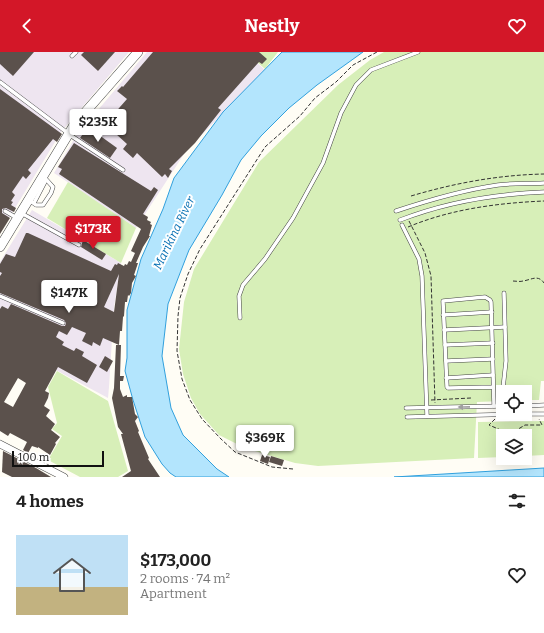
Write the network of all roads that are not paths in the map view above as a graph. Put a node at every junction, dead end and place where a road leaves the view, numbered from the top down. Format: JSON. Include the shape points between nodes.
{"nodes":[{"id":1,"x":76,"y":52,"type":"edge"},
{"id":2,"x":138,"y":52,"type":"edge"},
{"id":3,"x":418,"y":52,"type":"edge"},
{"id":4,"x":72,"y":56,"type":"dead end"},
{"id":5,"x":0,"y":82,"type":"edge"},
{"id":6,"x":68,"y":134,"type":"junction"},
{"id":7,"x":123,"y":170,"type":"dead end"},
{"id":8,"x":45,"y":178,"type":"junction"},
{"id":9,"x":544,"y":183,"type":"edge"},
{"id":10,"x":544,"y":192,"type":"edge"},
{"id":11,"x":31,"y":202,"type":"junction"},
{"id":12,"x":5,"y":211,"type":"dead end"},
{"id":13,"x":396,"y":211,"type":"dead end"},
{"id":14,"x":19,"y":216,"type":"junction"},
{"id":15,"x":400,"y":220,"type":"dead end"},
{"id":16,"x":403,"y":227,"type":"road end"},
{"id":17,"x":79,"y":245,"type":"dead end"},
{"id":18,"x":0,"y":247,"type":"edge"},
{"id":19,"x":504,"y":293,"type":"dead end"},
{"id":20,"x":0,"y":296,"type":"edge"},
{"id":21,"x":492,"y":312,"type":"junction"},
{"id":22,"x":443,"y":315,"type":"junction"},
{"id":23,"x":240,"y":318,"type":"dead end"},
{"id":24,"x":63,"y":323,"type":"dead end"},
{"id":25,"x":506,"y":327,"type":"junction"},
{"id":26,"x":492,"y":328,"type":"junction"},
{"id":27,"x":444,"y":330,"type":"junction"},
{"id":28,"x":493,"y":343,"type":"junction"},
{"id":29,"x":445,"y":346,"type":"junction"},
{"id":30,"x":492,"y":359,"type":"junction"},
{"id":31,"x":446,"y":361,"type":"junction"},
{"id":32,"x":493,"y":375,"type":"junction"},
{"id":33,"x":446,"y":378,"type":"junction"},
{"id":34,"x":504,"y":385,"type":"edge"},
{"id":35,"x":493,"y":387,"type":"junction"},
{"id":36,"x":544,"y":405,"type":"edge"},
{"id":37,"x":494,"y":406,"type":"joint"},
{"id":38,"x":532,"y":406,"type":"edge"},
{"id":39,"x":406,"y":408,"type":"dead end"},
{"id":40,"x":426,"y":408,"type":"junction"},
{"id":41,"x":532,"y":414,"type":"edge"},
{"id":42,"x":544,"y":414,"type":"edge"},
{"id":43,"x":496,"y":415,"type":"edge"},
{"id":44,"x":407,"y":416,"type":"dead end"},
{"id":45,"x":427,"y":416,"type":"junction"},
{"id":46,"x":0,"y":444,"type":"edge"},
{"id":47,"x":64,"y":477,"type":"edge"}],
"edges":[{"from":1,"to":4,"type":"lane"},
{"from":2,"to":6,"type":"street"},
{"from":3,"to":23,"type":"lane","via":[[371,70],[356,85],[341,112],[323,163],[293,218],[265,259],[243,285],[239,296]]},
{"from":5,"to":6,"type":"lane"},
{"from":6,"to":7,"type":"lane"},
{"from":6,"to":8,"type":"street"},
{"from":8,"to":11,"type":"street"},
{"from":8,"to":11,"type":"lane","via":[[53,187],[51,193],[43,204],[36,205]]},
{"from":9,"to":13,"type":"lane","via":[[498,185],[469,190],[427,200]]},
{"from":10,"to":15,"type":"lane","via":[[465,201],[422,211]]},
{"from":11,"to":14,"type":"street"},
{"from":12,"to":14,"type":"lane"},
{"from":14,"to":17,"type":"lane"},
{"from":14,"to":18,"type":"street"},
{"from":16,"to":40,"type":"lane","via":[[418,259],[422,276]]},
{"from":19,"to":25,"type":"lane"},
{"from":20,"to":24,"type":"lane"},
{"from":21,"to":22,"type":"lane"},
{"from":21,"to":22,"type":"lane","via":[[491,302],[485,297],[443,301]]},
{"from":21,"to":26,"type":"lane"},
{"from":22,"to":27,"type":"lane"},
{"from":25,"to":26,"type":"lane"},
{"from":25,"to":34,"type":"lane"},
{"from":26,"to":27,"type":"lane"},
{"from":26,"to":28,"type":"lane"},
{"from":27,"to":29,"type":"lane"},
{"from":28,"to":29,"type":"lane"},
{"from":28,"to":30,"type":"lane"},
{"from":29,"to":31,"type":"lane"},
{"from":30,"to":31,"type":"lane"},
{"from":30,"to":32,"type":"lane"},
{"from":31,"to":33,"type":"lane"},
{"from":32,"to":33,"type":"lane"},
{"from":32,"to":35,"type":"lane"},
{"from":33,"to":35,"type":"lane","via":[[448,388]]},
{"from":35,"to":37,"type":"lane"},
{"from":36,"to":38,"type":"lane"},
{"from":37,"to":40,"type":"lane","one_way":true},
{"from":39,"to":40,"type":"lane"},
{"from":40,"to":45,"type":"lane"},
{"from":41,"to":42,"type":"lane"},
{"from":43,"to":45,"type":"lane"},
{"from":44,"to":45,"type":"lane"},
{"from":46,"to":47,"type":"street"}]}
